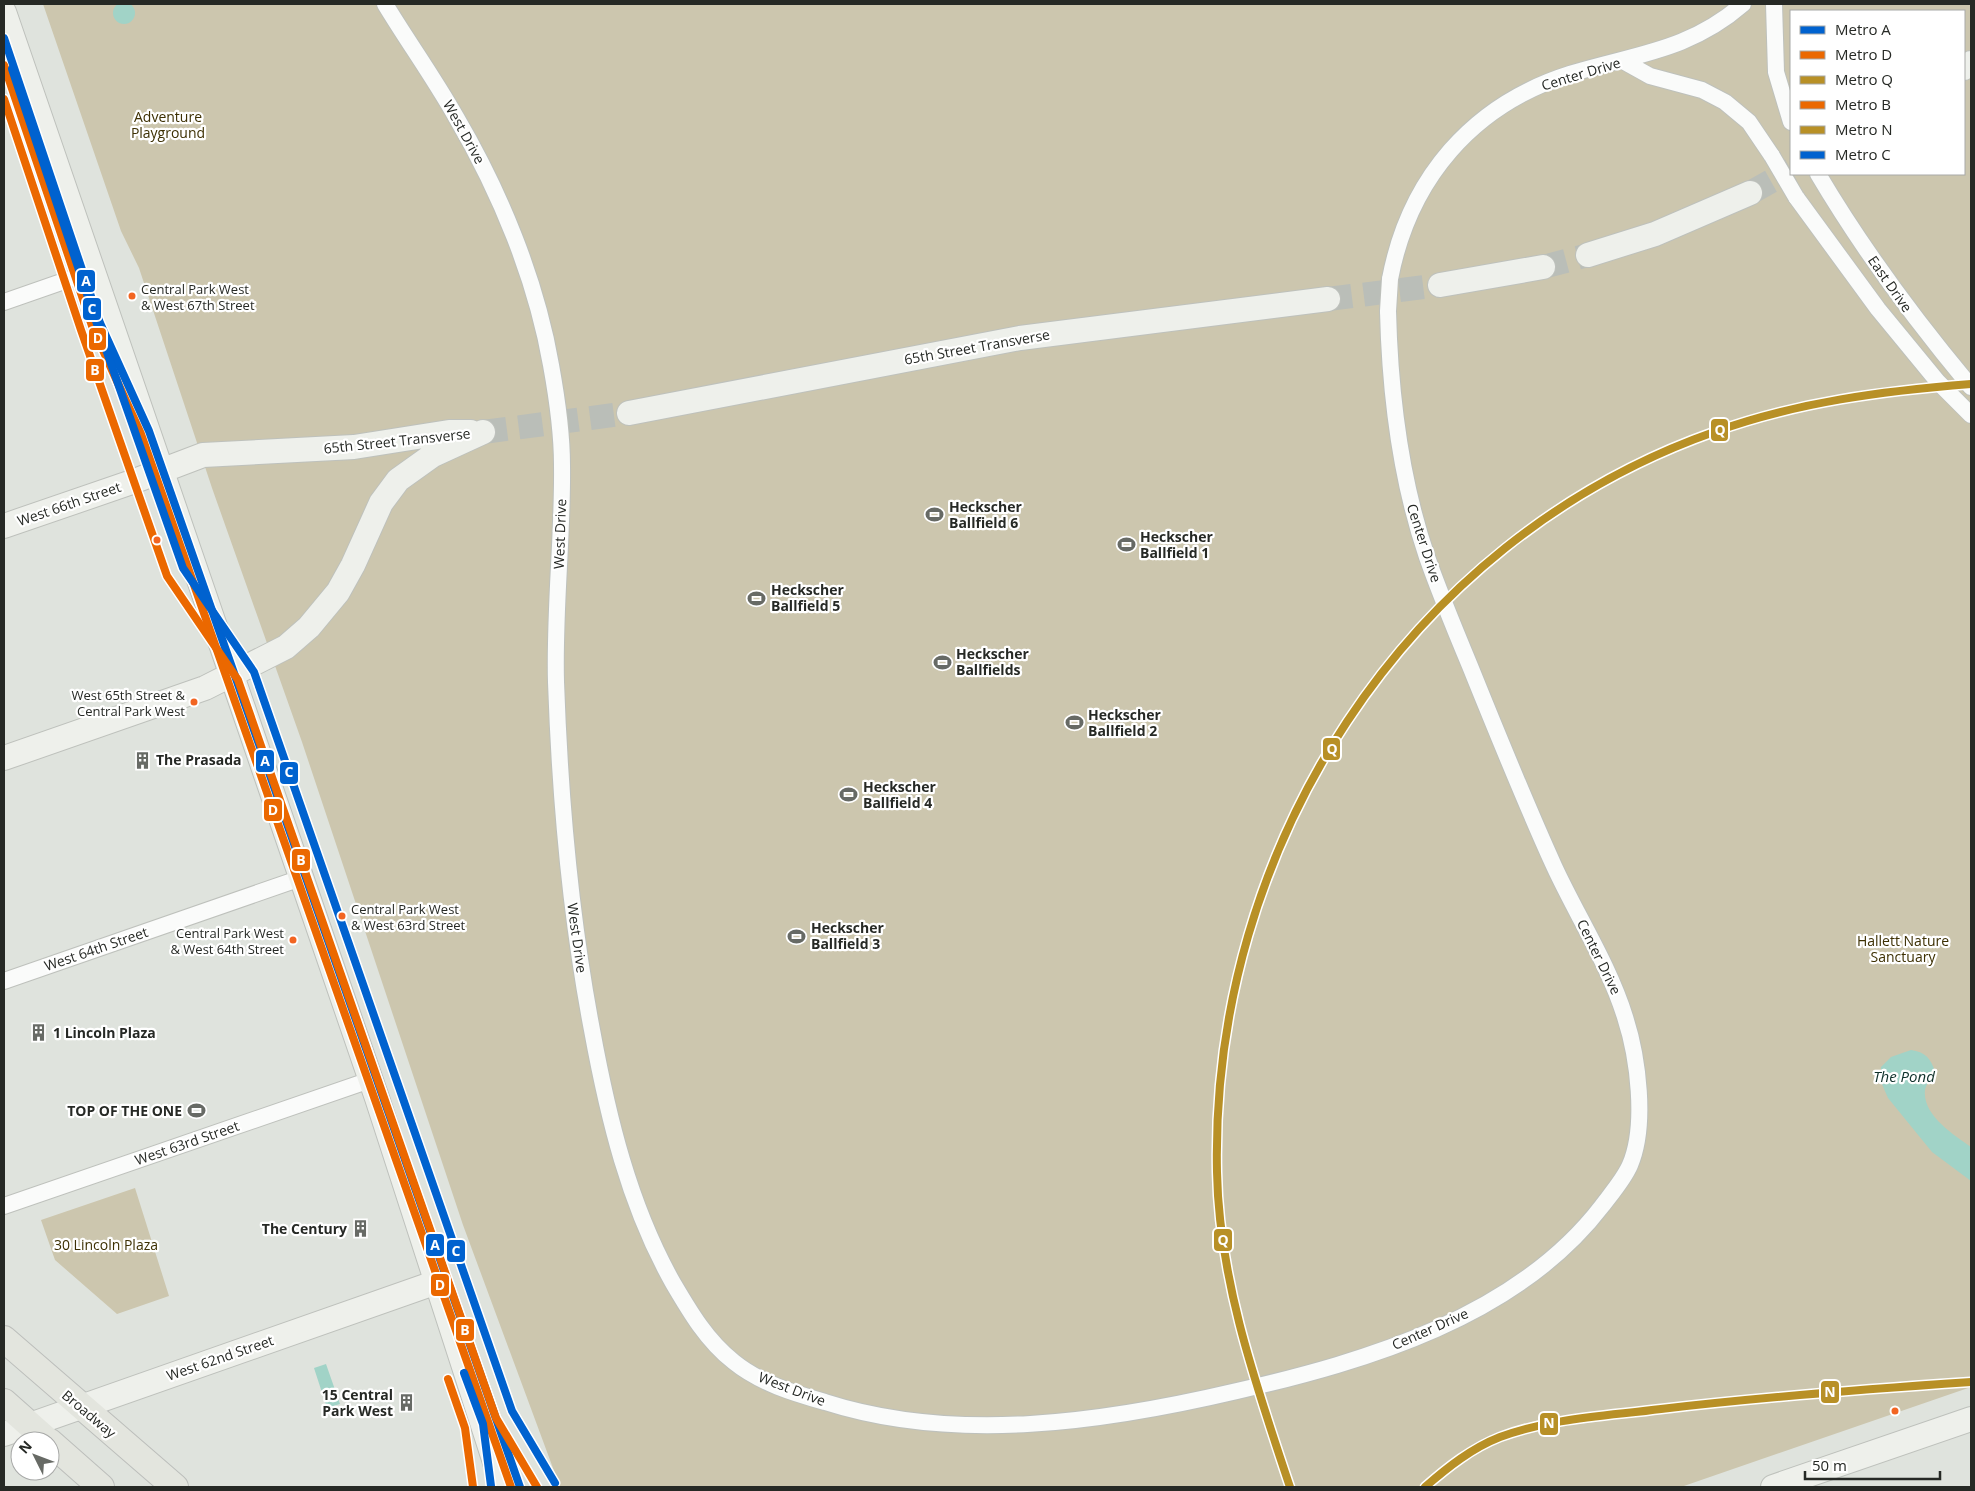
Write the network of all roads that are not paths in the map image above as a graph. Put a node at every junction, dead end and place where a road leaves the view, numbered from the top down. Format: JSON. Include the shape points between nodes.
{"nodes":[{"id":1,"x":385,"y":4,"type":"edge"},
{"id":2,"x":1743,"y":4,"type":"edge"},
{"id":3,"x":1774,"y":4,"type":"edge"},
{"id":4,"x":4,"y":12,"type":"edge"},
{"id":5,"x":1623,"y":61,"type":"junction"},
{"id":6,"x":14,"y":74,"type":"edge"},
{"id":7,"x":1790,"y":119,"type":"edge"},
{"id":8,"x":1820,"y":177,"type":"edge"},
{"id":9,"x":1750,"y":193,"type":"tunnel mouth"},
{"id":10,"x":1588,"y":255,"type":"tunnel mouth"},
{"id":11,"x":1543,"y":267,"type":"tunnel mouth"},
{"id":12,"x":93,"y":271,"type":"junction"},
{"id":13,"x":1440,"y":286,"type":"tunnel mouth"},
{"id":14,"x":1328,"y":299,"type":"tunnel mouth"},
{"id":15,"x":4,"y":302,"type":"edge"},
{"id":16,"x":1971,"y":387,"type":"edge"},
{"id":17,"x":629,"y":413,"type":"tunnel mouth"},
{"id":18,"x":1971,"y":415,"type":"edge"},
{"id":19,"x":161,"y":470,"type":"junction"},
{"id":20,"x":4,"y":526,"type":"edge"},
{"id":21,"x":232,"y":676,"type":"junction"},
{"id":22,"x":4,"y":758,"type":"edge"},
{"id":23,"x":301,"y":878,"type":"junction"},
{"id":24,"x":4,"y":981,"type":"edge"},
{"id":25,"x":370,"y":1080,"type":"junction"},
{"id":26,"x":4,"y":1206,"type":"edge"},
{"id":27,"x":437,"y":1282,"type":"junction"},
{"id":28,"x":4,"y":1339,"type":"edge"},
{"id":29,"x":1235,"y":1392,"type":"joint"},
{"id":30,"x":4,"y":1402,"type":"edge"},
{"id":31,"x":81,"y":1406,"type":"junction"},
{"id":32,"x":1971,"y":1419,"type":"edge"},
{"id":33,"x":37,"y":1431,"type":"edge"},
{"id":34,"x":49,"y":1431,"type":"edge"},
{"id":35,"x":60,"y":1451,"type":"edge"},
{"id":36,"x":101,"y":1487,"type":"edge"},
{"id":37,"x":175,"y":1487,"type":"edge"},
{"id":38,"x":502,"y":1487,"type":"edge"},
{"id":39,"x":1773,"y":1487,"type":"edge"}],
"edges":[{"from":1,"to":29,"type":"street","name":"West Drive","via":[[453,111],[486,172],[520,254],[547,344],[557,401],[562,467],[556,634],[559,747],[580,964],[608,1111],[634,1196],[669,1276],[696,1321],[731,1360],[758,1378],[839,1407],[895,1420],[959,1426],[1015,1425],[1137,1411]]},
{"from":2,"to":5,"type":"street","name":"Center Drive","via":[[1723,20],[1681,43]]},
{"from":3,"to":7,"type":"street","via":[[1776,72]]},
{"from":4,"to":6,"type":"main road"},
{"from":5,"to":18,"type":"street","bridge":true,"via":[[1650,76],[1702,90],[1725,102],[1749,122],[1796,197],[1878,309],[1958,404]]},
{"from":5,"to":29,"type":"street","name":"Center Drive","bridge":true,"via":[[1571,74],[1526,92],[1496,109],[1468,132],[1444,158],[1418,196],[1399,238],[1390,279],[1388,311],[1395,421],[1407,488],[1429,562],[1516,779],[1627,1023],[1635,1060],[1638,1099],[1636,1143],[1629,1170],[1568,1244],[1536,1271],[1498,1296],[1397,1344],[1285,1380]]},
{"from":6,"to":12,"type":"main road"},
{"from":8,"to":16,"type":"street","name":"East Drive","via":[[1888,282]]},
{"from":9,"to":10,"type":"main road","via":[[1669,228]]},
{"from":11,"to":13,"type":"main road"},
{"from":12,"to":15,"type":"street"},
{"from":12,"to":19,"type":"main road"},
{"from":14,"to":17,"type":"main road","name":"65th Street Transverse","via":[[1020,338]]},
{"from":19,"to":20,"type":"main road","name":"West 66th Street"},
{"from":19,"to":21,"type":"main road"},
{"from":19,"to":21,"type":"main road","name":"65th Street Transverse","via":[[211,454],[328,449],[449,432],[483,432],[420,464],[390,490],[374,515],[338,592],[320,615],[298,638],[275,654]]},
{"from":21,"to":22,"type":"main road","name":"65th Street Transverse"},
{"from":21,"to":23,"type":"main road"},
{"from":23,"to":24,"type":"street","name":"West 64th Street"},
{"from":23,"to":25,"type":"main road"},
{"from":25,"to":26,"type":"street","name":"West 63rd Street"},
{"from":25,"to":27,"type":"main road"},
{"from":27,"to":31,"type":"main road","name":"West 62nd Street"},
{"from":27,"to":38,"type":"main road"},
{"from":28,"to":31,"type":"main road","name":"Broadway"},
{"from":30,"to":33,"type":"main road"},
{"from":31,"to":34,"type":"main road","name":"West 62nd Street"},
{"from":31,"to":37,"type":"main road","name":"Broadway"},
{"from":32,"to":39,"type":"main road"},
{"from":35,"to":36,"type":"main road"}]}
